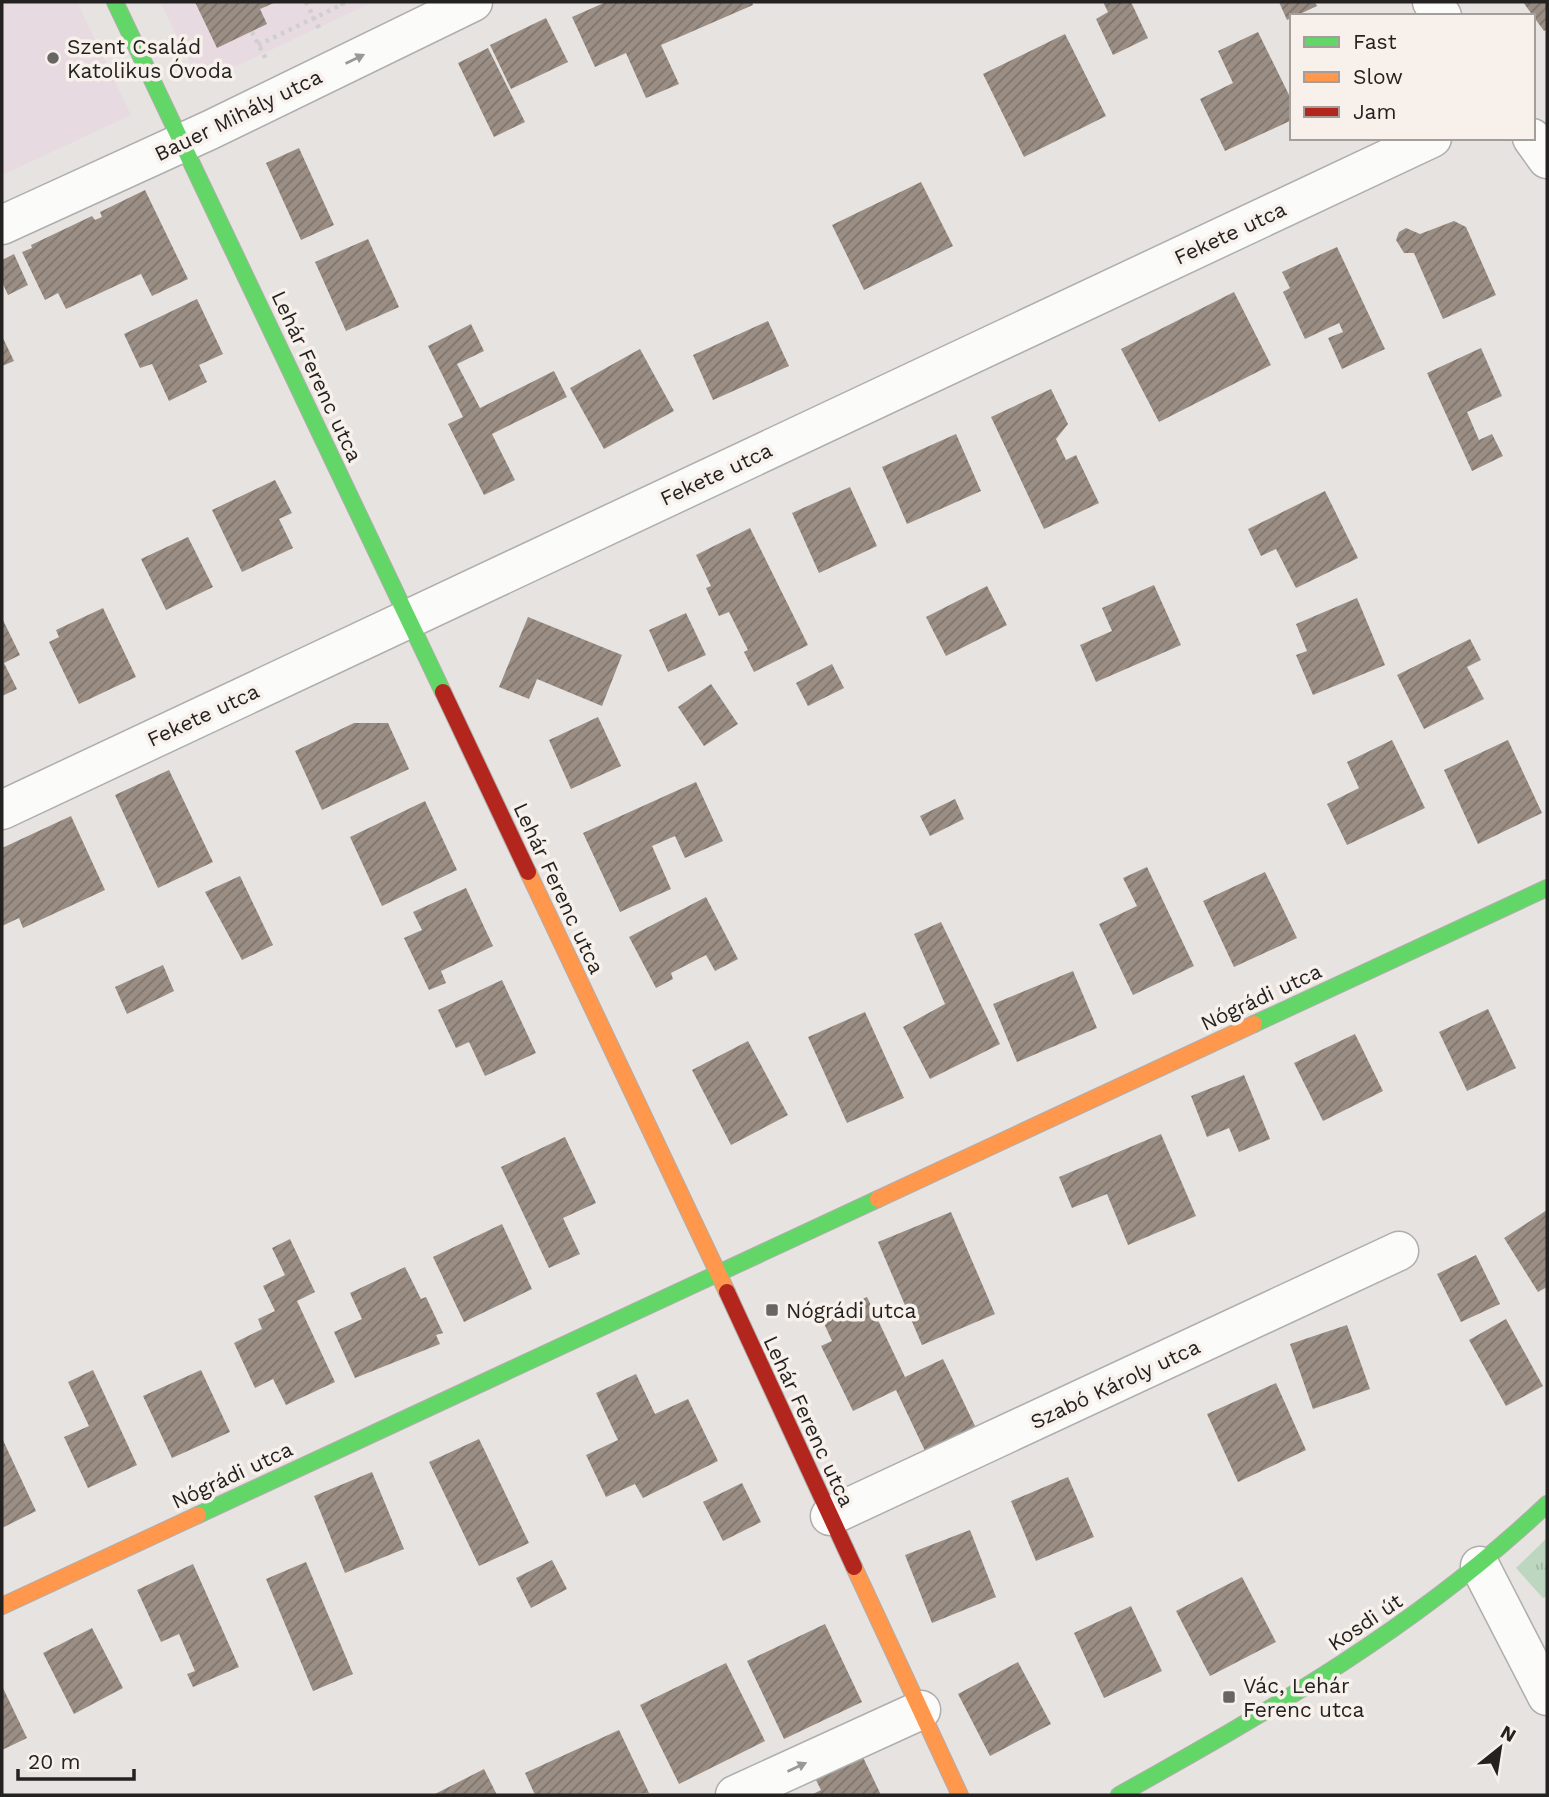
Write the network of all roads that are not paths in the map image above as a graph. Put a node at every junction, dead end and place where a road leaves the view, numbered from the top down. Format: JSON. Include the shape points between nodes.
{"nodes":[{"id":1,"x":115,"y":2,"type":"edge"},
{"id":2,"x":473,"y":2,"type":"edge"},
{"id":3,"x":1428,"y":140,"type":"edge"},
{"id":4,"x":1533,"y":140,"type":"edge"},
{"id":5,"x":184,"y":143,"type":"junction"},
{"id":6,"x":1547,"y":159,"type":"edge"},
{"id":7,"x":2,"y":225,"type":"edge"},
{"id":8,"x":408,"y":618,"type":"junction"},
{"id":9,"x":2,"y":810,"type":"edge"},
{"id":10,"x":1547,"y":888,"type":"edge"},
{"id":11,"x":1399,"y":1251,"type":"dead end"},
{"id":12,"x":717,"y":1271,"type":"junction"},
{"id":13,"x":1547,"y":1504,"type":"edge"},
{"id":14,"x":830,"y":1516,"type":"junction"},
{"id":15,"x":1480,"y":1566,"type":"junction"},
{"id":16,"x":2,"y":1606,"type":"edge"},
{"id":17,"x":1547,"y":1696,"type":"edge"},
{"id":18,"x":920,"y":1710,"type":"junction"},
{"id":19,"x":735,"y":1795,"type":"edge"},
{"id":20,"x":960,"y":1795,"type":"edge"},
{"id":21,"x":1119,"y":1795,"type":"edge"}],
"edges":[{"from":1,"to":5,"type":"street","name":"Lehár Ferenc utca"},
{"from":5,"to":2,"type":"street","name":"Bauer Mihály utca","one_way":true},
{"from":3,"to":8,"type":"street","name":"Fekete utca"},
{"from":4,"to":6,"type":"street"},
{"from":5,"to":7,"type":"street","name":"Bauer Mihály utca"},
{"from":5,"to":8,"type":"street","name":"Lehár Ferenc utca"},
{"from":8,"to":9,"type":"street","name":"Fekete utca"},
{"from":8,"to":12,"type":"street","name":"Lehár Ferenc utca"},
{"from":10,"to":12,"type":"street","name":"Nógrádi utca"},
{"from":11,"to":14,"type":"street","name":"Szabó Károly utca"},
{"from":12,"to":14,"type":"street","name":"Lehár Ferenc utca"},
{"from":12,"to":16,"type":"street","name":"Nógrádi utca"},
{"from":13,"to":15,"type":"street","name":"Kosdi út"},
{"from":14,"to":18,"type":"street","name":"Lehár Ferenc utca"},
{"from":15,"to":17,"type":"street"},
{"from":15,"to":21,"type":"street","name":"Kosdi út","via":[[1317,1680]]},
{"from":19,"to":18,"type":"street","one_way":true},
{"from":18,"to":20,"type":"street","name":"Lehár Ferenc utca"}]}
